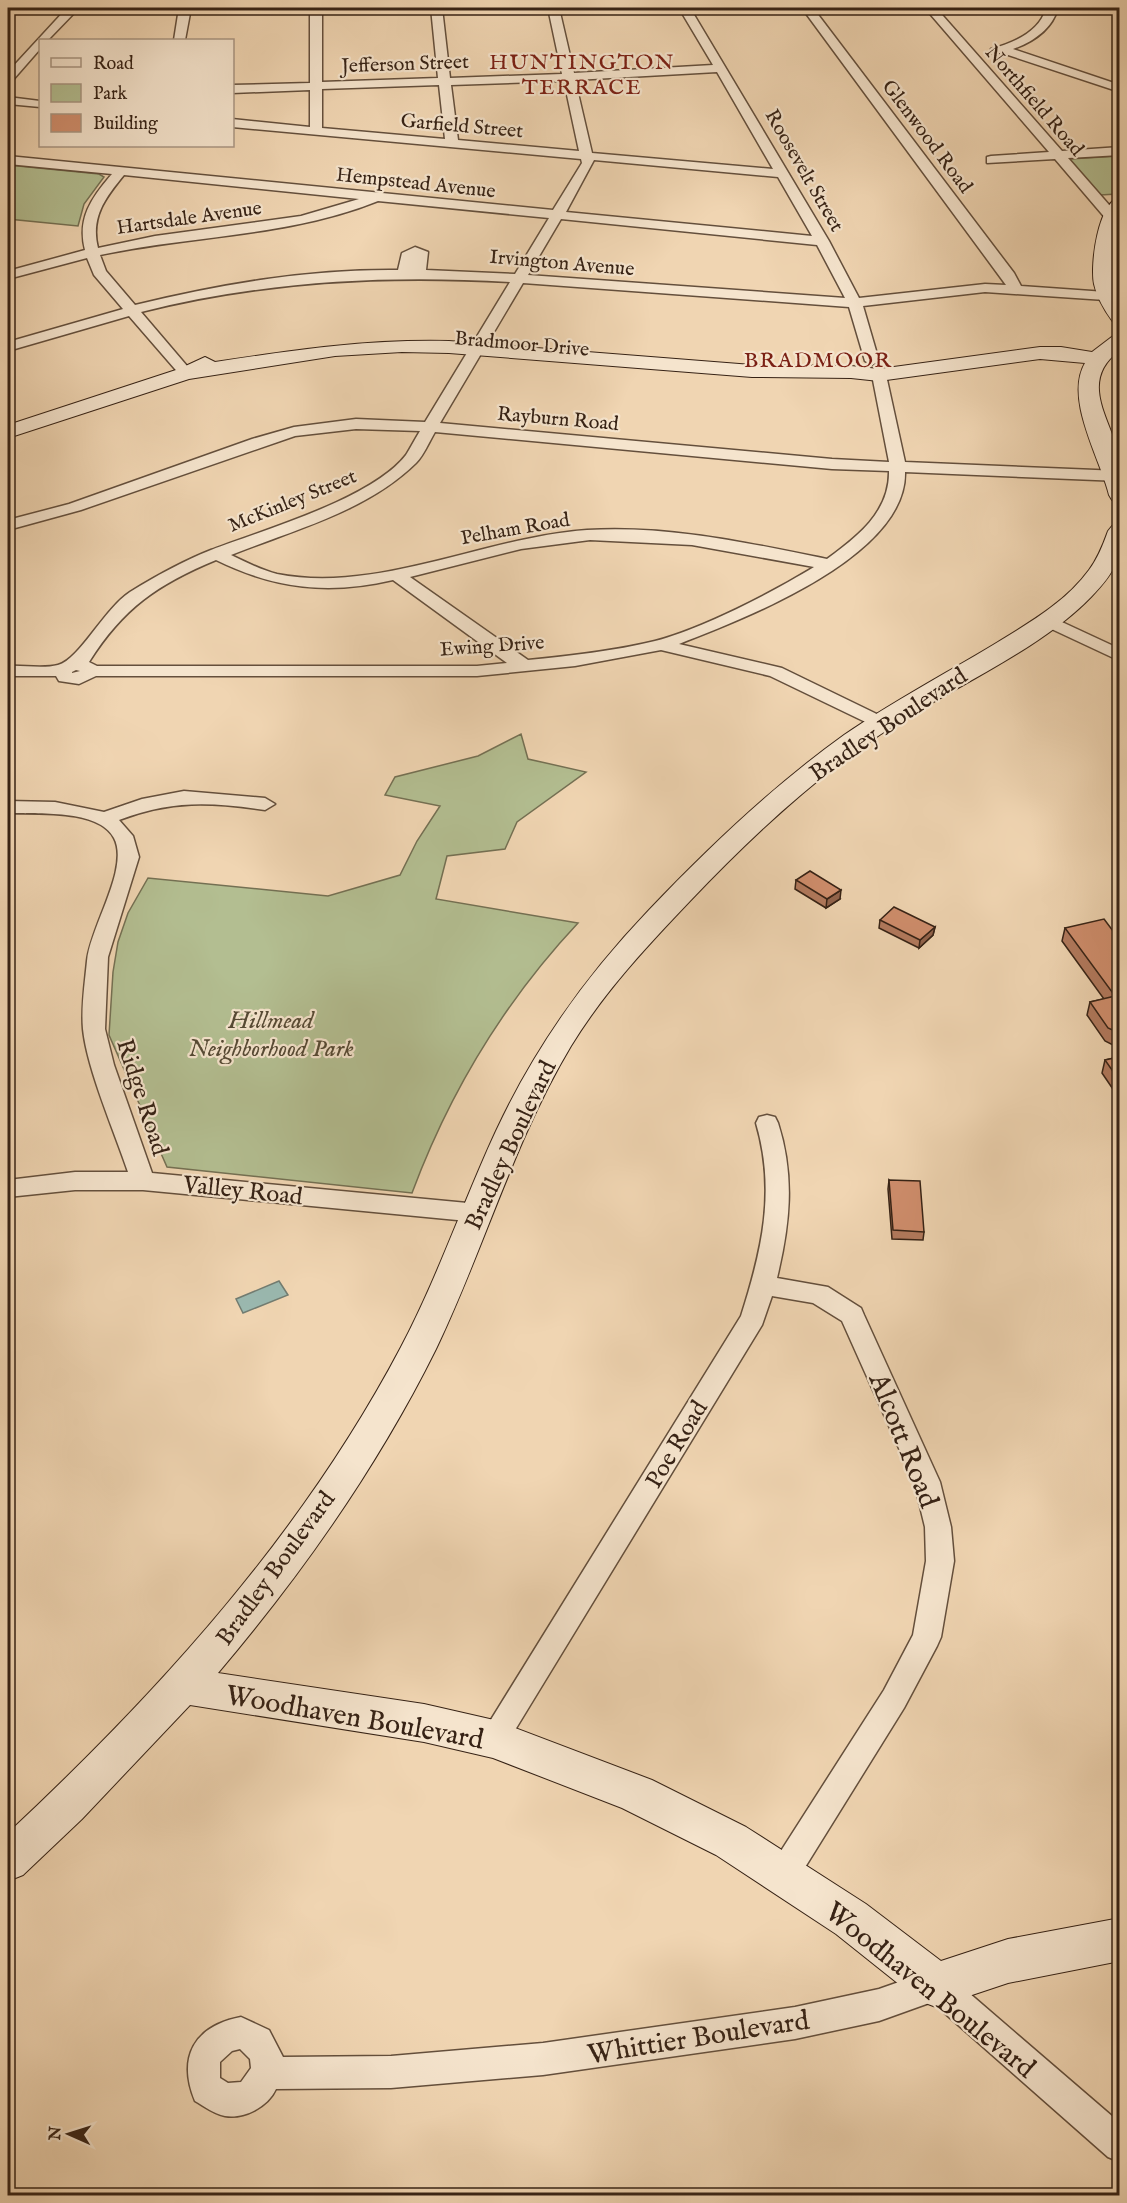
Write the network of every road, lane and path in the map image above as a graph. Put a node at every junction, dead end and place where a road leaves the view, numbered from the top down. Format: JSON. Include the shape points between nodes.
{"nodes":[{"id":1,"x":73,"y":8,"type":"edge"},
{"id":2,"x":185,"y":8,"type":"edge"},
{"id":3,"x":316,"y":8,"type":"edge"},
{"id":4,"x":436,"y":8,"type":"edge"},
{"id":5,"x":553,"y":8,"type":"edge"},
{"id":6,"x":685,"y":8,"type":"edge"},
{"id":7,"x":808,"y":8,"type":"edge"},
{"id":8,"x":931,"y":8,"type":"edge"},
{"id":9,"x":1052,"y":8,"type":"edge"},
{"id":10,"x":43,"y":39,"type":"edge"},
{"id":11,"x":180,"y":39,"type":"edge"},
{"id":12,"x":39,"y":43,"type":"edge"},
{"id":13,"x":1004,"y":50,"type":"junction"},
{"id":14,"x":970,"y":54,"type":"junction"},
{"id":15,"x":722,"y":68,"type":"junction"},
{"id":16,"x":570,"y":77,"type":"junction"},
{"id":17,"x":8,"y":79,"type":"edge"},
{"id":18,"x":446,"y":81,"type":"junction"},
{"id":19,"x":315,"y":85,"type":"junction"},
{"id":20,"x":234,"y":89,"type":"edge"},
{"id":21,"x":1119,"y":89,"type":"edge"},
{"id":22,"x":8,"y":101,"type":"edge"},
{"id":23,"x":39,"y":104,"type":"edge"},
{"id":24,"x":234,"y":123,"type":"edge"},
{"id":25,"x":316,"y":131,"type":"junction"},
{"id":26,"x":452,"y":144,"type":"junction"},
{"id":27,"x":1119,"y":152,"type":"edge"},
{"id":28,"x":1057,"y":155,"type":"junction"},
{"id":29,"x":587,"y":156,"type":"junction"},
{"id":30,"x":774,"y":159,"type":"junction"},
{"id":31,"x":8,"y":160,"type":"edge"},
{"id":32,"x":991,"y":160,"type":"dead end"},
{"id":33,"x":688,"y":166,"type":"junction"},
{"id":34,"x":121,"y":171,"type":"junction"},
{"id":35,"x":783,"y":174,"type":"junction"},
{"id":36,"x":374,"y":197,"type":"junction"},
{"id":37,"x":1117,"y":212,"type":"edge"},
{"id":38,"x":557,"y":215,"type":"junction"},
{"id":39,"x":822,"y":241,"type":"junction"},
{"id":40,"x":91,"y":253,"type":"junction"},
{"id":41,"x":404,"y":273,"type":"junction"},
{"id":42,"x":419,"y":273,"type":"junction"},
{"id":43,"x":8,"y":275,"type":"edge"},
{"id":44,"x":520,"y":278,"type":"junction"},
{"id":45,"x":1015,"y":289,"type":"junction"},
{"id":46,"x":855,"y":303,"type":"junction"},
{"id":47,"x":1117,"y":308,"type":"edge"},
{"id":48,"x":132,"y":310,"type":"junction"},
{"id":49,"x":1119,"y":340,"type":"edge"},
{"id":50,"x":480,"y":345,"type":"junction"},
{"id":51,"x":8,"y":347,"type":"edge"},
{"id":52,"x":1098,"y":356,"type":"junction"},
{"id":53,"x":875,"y":367,"type":"junction"},
{"id":54,"x":186,"y":373,"type":"junction"},
{"id":55,"x":432,"y":427,"type":"junction"},
{"id":56,"x":8,"y":432,"type":"edge"},
{"id":57,"x":896,"y":468,"type":"junction"},
{"id":58,"x":1118,"y":482,"type":"edge"},
{"id":59,"x":8,"y":525,"type":"edge"},
{"id":60,"x":1119,"y":531,"type":"edge"},
{"id":61,"x":216,"y":554,"type":"junction"},
{"id":62,"x":827,"y":564,"type":"junction"},
{"id":63,"x":398,"y":576,"type":"junction"},
{"id":64,"x":1049,"y":621,"type":"junction"},
{"id":65,"x":662,"y":645,"type":"junction"},
{"id":66,"x":1119,"y":656,"type":"edge"},
{"id":67,"x":525,"y":667,"type":"junction"},
{"id":68,"x":77,"y":669,"type":"junction"},
{"id":69,"x":8,"y":671,"type":"edge"},
{"id":70,"x":880,"y":723,"type":"junction"},
{"id":71,"x":265,"y":804,"type":"dead end"},
{"id":72,"x":8,"y":807,"type":"edge"},
{"id":73,"x":106,"y":818,"type":"junction"},
{"id":74,"x":767,"y":1123,"type":"dead end"},
{"id":75,"x":143,"y":1181,"type":"junction"},
{"id":76,"x":8,"y":1189,"type":"edge"},
{"id":77,"x":478,"y":1213,"type":"junction"},
{"id":78,"x":763,"y":1285,"type":"junction"},
{"id":79,"x":184,"y":1686,"type":"junction"},
{"id":80,"x":494,"y":1739,"type":"junction"},
{"id":81,"x":8,"y":1861,"type":"edge"},
{"id":82,"x":783,"y":1875,"type":"junction"},
{"id":83,"x":1119,"y":1938,"type":"edge"},
{"id":84,"x":936,"y":1985,"type":"junction"},
{"id":85,"x":267,"y":2073,"type":"dead end"},
{"id":86,"x":1119,"y":2145,"type":"edge"}],
"edges":[{"from":1,"to":10,"type":"street"},
{"from":2,"to":11,"type":"street"},
{"from":3,"to":19,"type":"street"},
{"from":4,"to":18,"type":"street"},
{"from":5,"to":16,"type":"street"},
{"from":6,"to":15,"type":"street","name":"Roosevelt Street"},
{"from":7,"to":45,"type":"street","name":"Glenwood Road"},
{"from":8,"to":14,"type":"street","name":"Northfield Road"},
{"from":9,"to":13,"type":"street","via":[[1043,27]]},
{"from":12,"to":17,"type":"street"},
{"from":13,"to":14,"type":"street"},
{"from":13,"to":21,"type":"street"},
{"from":14,"to":28,"type":"street","name":"Northfield Road"},
{"from":15,"to":16,"type":"street","name":"Jefferson Street"},
{"from":15,"to":30,"type":"street","name":"Roosevelt Street"},
{"from":16,"to":18,"type":"street","name":"Jefferson Street"},
{"from":16,"to":29,"type":"street"},
{"from":18,"to":19,"type":"street","name":"Jefferson Street"},
{"from":18,"to":26,"type":"street"},
{"from":19,"to":20,"type":"street","name":"Jefferson Street"},
{"from":19,"to":25,"type":"street"},
{"from":22,"to":23,"type":"street"},
{"from":24,"to":25,"type":"street","name":"Garfield Street"},
{"from":25,"to":26,"type":"street","name":"Garfield Street"},
{"from":26,"to":29,"type":"street","name":"Garfield Street"},
{"from":27,"to":28,"type":"street"},
{"from":28,"to":32,"type":"street"},
{"from":28,"to":37,"type":"street","name":"Northfield Road"},
{"from":29,"to":33,"type":"street","name":"Garfield Street"},
{"from":29,"to":38,"type":"street","name":"McKinley Street","via":[[588,163]]},
{"from":30,"to":33,"type":"street","name":"Garfield Street"},
{"from":30,"to":35,"type":"street","name":"Roosevelt Street"},
{"from":31,"to":34,"type":"street","name":"Hempstead Avenue"},
{"from":33,"to":35,"type":"street","name":"Garfield Street"},
{"from":34,"to":36,"type":"street","name":"Hempstead Avenue"},
{"from":34,"to":40,"type":"street","via":[[92,212],[86,232]]},
{"from":35,"to":39,"type":"street","name":"Roosevelt Street"},
{"from":36,"to":38,"type":"street","name":"Hempstead Avenue"},
{"from":36,"to":40,"type":"street","name":"Hartsdale Avenue","via":[[345,211],[312,220],[173,237]]},
{"from":37,"to":47,"type":"street","via":[[1102,266]]},
{"from":38,"to":39,"type":"street","name":"Hempstead Avenue"},
{"from":38,"to":44,"type":"street","name":"McKinley Street"},
{"from":39,"to":46,"type":"street","name":"Roosevelt Street"},
{"from":40,"to":43,"type":"street","name":"Hartsdale Avenue"},
{"from":40,"to":48,"type":"street","via":[[99,272]]},
{"from":41,"to":42,"type":"street","name":"Irvington Avenue"},
{"from":41,"to":42,"type":"street","via":[[407,256],[415,251],[421,252]]},
{"from":41,"to":48,"type":"street","name":"Irvington Avenue","via":[[272,282]]},
{"from":42,"to":44,"type":"street","name":"Irvington Avenue"},
{"from":44,"to":46,"type":"street","name":"Irvington Avenue"},
{"from":44,"to":50,"type":"street","name":"McKinley Street"},
{"from":45,"to":46,"type":"street","name":"Irvington Avenue","via":[[961,290]]},
{"from":45,"to":47,"type":"street","name":"Irvington Avenue"},
{"from":46,"to":53,"type":"street","name":"Roosevelt Street"},
{"from":48,"to":51,"type":"street","name":"Irvington Avenue"},
{"from":48,"to":54,"type":"street"},
{"from":49,"to":52,"type":"street"},
{"from":50,"to":53,"type":"street","name":"Bradmoor Drive","via":[[752,371]]},
{"from":50,"to":54,"type":"street","name":"Bradmoor Drive","via":[[368,348]]},
{"from":50,"to":55,"type":"street","name":"McKinley Street"},
{"from":52,"to":53,"type":"street","name":"Bradmoor Drive","via":[[1040,353]]},
{"from":52,"to":58,"type":"street","via":[[1088,377],[1087,394]]},
{"from":53,"to":57,"type":"street","name":"Roosevelt Street"},
{"from":54,"to":56,"type":"street","name":"Bradmoor Drive"},
{"from":55,"to":57,"type":"street","name":"Rayburn Road"},
{"from":55,"to":59,"type":"street","name":"Rayburn Road","via":[[356,424],[294,432],[75,507]]},
{"from":55,"to":61,"type":"street","name":"McKinley Street","via":[[411,459],[376,488]]},
{"from":57,"to":58,"type":"street","name":"Rayburn Road"},
{"from":57,"to":62,"type":"street","name":"Roosevelt Street","via":[[897,488],[884,519],[864,539]]},
{"from":60,"to":64,"type":"street","name":"Bradley Boulevard","via":[[1100,573],[1076,600]]},
{"from":61,"to":63,"type":"street","name":"Pelham Road","via":[[278,579],[313,584],[356,583]]},
{"from":61,"to":68,"type":"street","name":"McKinley Street","via":[[167,575],[128,601],[95,636]]},
{"from":62,"to":63,"type":"street","name":"Pelham Road","via":[[692,540],[604,535],[514,545]]},
{"from":62,"to":65,"type":"street","name":"Roosevelt Street","via":[[769,599]]},
{"from":63,"to":67,"type":"street"},
{"from":64,"to":66,"type":"street"},
{"from":64,"to":70,"type":"street","name":"Bradley Boulevard"},
{"from":65,"to":67,"type":"street","name":"Ewing Drive"},
{"from":65,"to":70,"type":"street","name":"Ewing Drive","via":[[776,672]]},
{"from":67,"to":68,"type":"street","name":"Ewing Drive","via":[[447,672]]},
{"from":68,"to":69,"type":"street","name":"Ewing Drive"},
{"from":70,"to":77,"type":"street","name":"Bradley Boulevard","via":[[830,758],[773,807],[647,929],[604,977],[546,1061]]},
{"from":71,"to":73,"type":"street","via":[[206,795],[183,796],[142,803]]},
{"from":72,"to":73,"type":"street","via":[[55,808]]},
{"from":73,"to":75,"type":"street","name":"Ridge Road","via":[[123,836],[129,857],[98,957],[94,1029]]},
{"from":74,"to":78,"type":"street","name":"Poe Road","via":[[779,1184]]},
{"from":75,"to":76,"type":"street","name":"Valley Road","via":[[75,1181]]},
{"from":75,"to":77,"type":"street","name":"Valley Road"},
{"from":77,"to":79,"type":"street","name":"Bradley Boulevard","via":[[418,1349],[358,1453],[278,1568]]},
{"from":78,"to":80,"type":"street","name":"Poe Road","via":[[753,1318]]},
{"from":78,"to":82,"type":"street","name":"Alcott Road","via":[[819,1294],[852,1315],[927,1482],[938,1527],[939,1561],[927,1637],[894,1700]]},
{"from":79,"to":80,"type":"street","name":"Woodhaven Boulevard","via":[[423,1723]]},
{"from":79,"to":81,"type":"street","name":"Bradley Boulevard"},
{"from":80,"to":82,"type":"street","name":"Woodhaven Boulevard","via":[[637,1794],[731,1841]]},
{"from":82,"to":84,"type":"street","name":"Woodhaven Boulevard","via":[[851,1919]]},
{"from":83,"to":84,"type":"street","name":"Whittier Boulevard","via":[[1008,1961]]},
{"from":84,"to":85,"type":"street","name":"Whittier Boulevard","via":[[879,2005],[795,2023],[543,2059],[391,2072]]},
{"from":84,"to":86,"type":"street","name":"Woodhaven Boulevard"}]}
